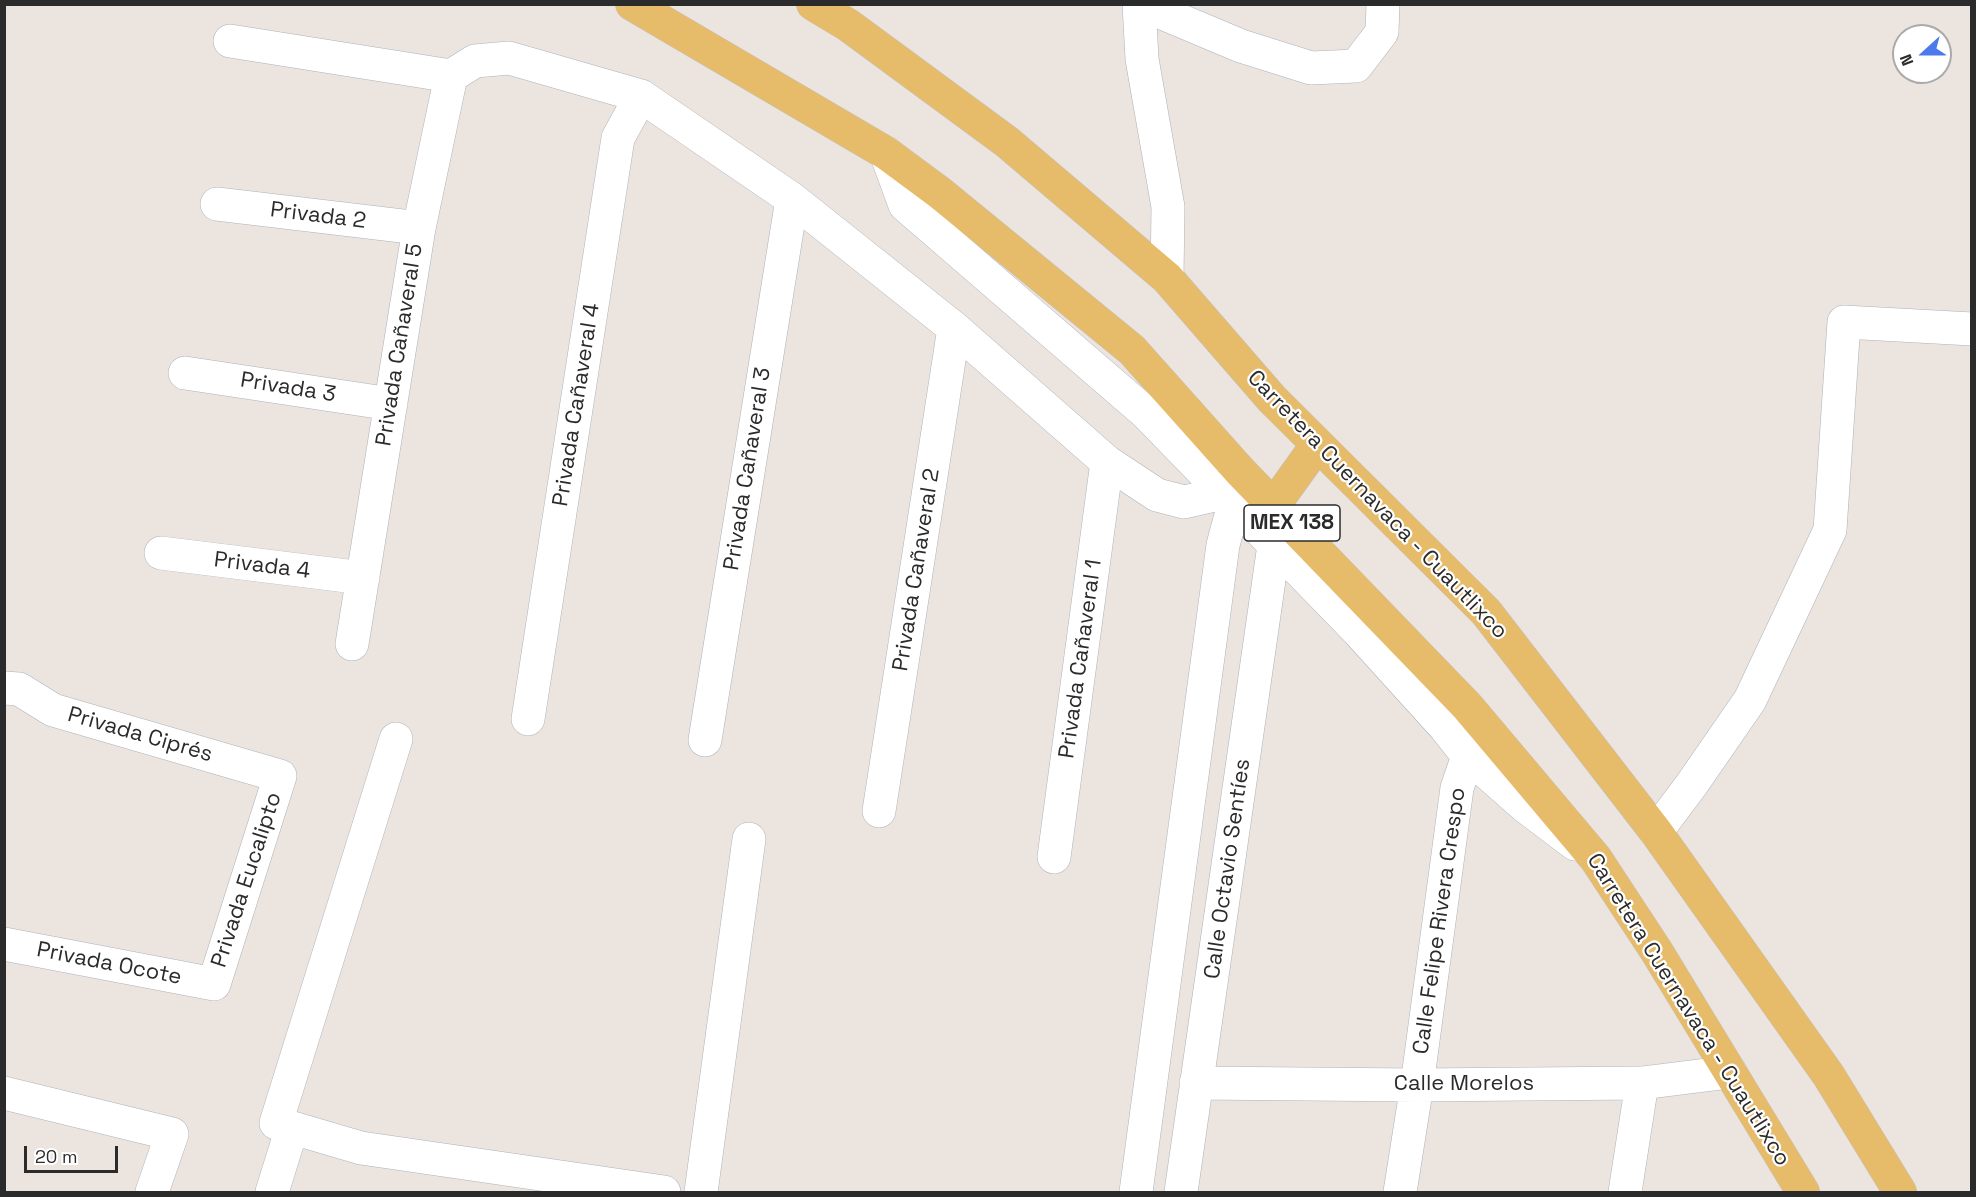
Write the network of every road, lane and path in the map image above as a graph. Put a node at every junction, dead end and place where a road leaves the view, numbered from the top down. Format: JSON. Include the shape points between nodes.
{"nodes":[{"id":1,"x":632,"y":4,"type":"edge"},
{"id":2,"x":813,"y":4,"type":"edge"},
{"id":3,"x":1140,"y":4,"type":"edge"},
{"id":4,"x":1383,"y":4,"type":"edge"},
{"id":5,"x":230,"y":41,"type":"dead end"},
{"id":6,"x":463,"y":68,"type":"junction"},
{"id":7,"x":641,"y":96,"type":"junction"},
{"id":8,"x":886,"y":153,"type":"junction"},
{"id":9,"x":792,"y":199,"type":"junction"},
{"id":10,"x":217,"y":204,"type":"dead end"},
{"id":11,"x":419,"y":228,"type":"junction"},
{"id":12,"x":1167,"y":278,"type":"junction"},
{"id":13,"x":954,"y":328,"type":"junction"},
{"id":14,"x":1971,"y":329,"type":"edge"},
{"id":15,"x":185,"y":373,"type":"dead end"},
{"id":16,"x":391,"y":404,"type":"junction"},
{"id":17,"x":1317,"y":444,"type":"junction"},
{"id":18,"x":1107,"y":462,"type":"junction"},
{"id":19,"x":1229,"y":498,"type":"junction"},
{"id":20,"x":1274,"y":505,"type":"junction"},
{"id":21,"x":1274,"y":545,"type":"junction"},
{"id":22,"x":161,"y":553,"type":"dead end"},
{"id":23,"x":363,"y":578,"type":"junction"},
{"id":24,"x":352,"y":644,"type":"dead end"},
{"id":25,"x":4,"y":688,"type":"edge"},
{"id":26,"x":528,"y":719,"type":"dead end"},
{"id":27,"x":396,"y":739,"type":"dead end"},
{"id":28,"x":705,"y":740,"type":"dead end"},
{"id":29,"x":1468,"y":756,"type":"junction"},
{"id":30,"x":280,"y":776,"type":"joint"},
{"id":31,"x":879,"y":811,"type":"dead end"},
{"id":32,"x":1656,"y":832,"type":"junction"},
{"id":33,"x":749,"y":839,"type":"dead end"},
{"id":34,"x":1054,"y":857,"type":"dead end"},
{"id":35,"x":1596,"y":859,"type":"junction"},
{"id":36,"x":1176,"y":896,"type":"junction"},
{"id":37,"x":1223,"y":904,"type":"junction"},
{"id":38,"x":4,"y":944,"type":"edge"},
{"id":39,"x":214,"y":984,"type":"joint"},
{"id":40,"x":1730,"y":1072,"type":"junction"},
{"id":41,"x":1196,"y":1083,"type":"junction"},
{"id":42,"x":1642,"y":1083,"type":"junction"},
{"id":43,"x":1418,"y":1085,"type":"junction"},
{"id":44,"x":4,"y":1093,"type":"edge"},
{"id":45,"x":292,"y":1128,"type":"junction"},
{"id":46,"x":152,"y":1192,"type":"edge"},
{"id":47,"x":272,"y":1192,"type":"edge"},
{"id":48,"x":664,"y":1192,"type":"edge"},
{"id":49,"x":700,"y":1192,"type":"edge"},
{"id":50,"x":1136,"y":1192,"type":"edge"},
{"id":51,"x":1180,"y":1192,"type":"edge"},
{"id":52,"x":1400,"y":1192,"type":"edge"},
{"id":53,"x":1625,"y":1192,"type":"edge"},
{"id":54,"x":1803,"y":1192,"type":"edge"},
{"id":55,"x":1900,"y":1192,"type":"edge"}],
"edges":[{"from":1,"to":8,"type":"main road","name":"Carretera Cuernavaca - Cuautlixco","number":"MEX 138"},
{"from":2,"to":12,"type":"main road","name":"Carretera Cuernavaca - Cuautlixco","number":"MEX 138","via":[[1007,142]]},
{"from":3,"to":4,"type":"street","via":[[1311,68],[1356,66],[1382,32]]},
{"from":3,"to":12,"type":"street","via":[[1142,59],[1168,207]]},
{"from":5,"to":6,"type":"street"},
{"from":6,"to":7,"type":"street","via":[[509,58]]},
{"from":6,"to":11,"type":"street","name":"Privada Cañaveral 5"},
{"from":7,"to":9,"type":"street"},
{"from":7,"to":26,"type":"street","name":"Privada Cañaveral 4","via":[[618,138]]},
{"from":8,"to":19,"type":"street","via":[[905,205],[1146,413]]},
{"from":8,"to":20,"type":"main road","name":"Carretera Cuernavaca - Cuautlixco","number":"MEX 138","via":[[1132,350]]},
{"from":9,"to":13,"type":"street"},
{"from":9,"to":28,"type":"street","name":"Privada Cañaveral 3"},
{"from":10,"to":11,"type":"street","name":"Privada 2"},
{"from":11,"to":16,"type":"street","name":"Privada Cañaveral 5"},
{"from":12,"to":17,"type":"main road","name":"Carretera Cuernavaca - Cuautlixco","number":"MEX 138","via":[[1272,399]]},
{"from":13,"to":18,"type":"street"},
{"from":13,"to":31,"type":"street","name":"Privada Cañaveral 2"},
{"from":14,"to":32,"type":"street","via":[[1844,322],[1830,530],[1750,700]]},
{"from":15,"to":16,"type":"street","name":"Privada 3"},
{"from":16,"to":23,"type":"street","name":"Privada Cañaveral 5"},
{"from":17,"to":20,"type":"main road"},
{"from":17,"to":32,"type":"main road","name":"Carretera Cuernavaca - Cuautlixco","number":"MEX 138","via":[[1486,612]]},
{"from":18,"to":19,"type":"street","via":[[1157,495],[1184,502]]},
{"from":18,"to":34,"type":"street","name":"Privada Cañaveral 1"},
{"from":19,"to":21,"type":"street"},
{"from":19,"to":36,"type":"street"},
{"from":20,"to":35,"type":"main road","name":"Carretera Cuernavaca - Cuautlixco","number":"MEX 138","via":[[1467,706]]},
{"from":21,"to":29,"type":"street","via":[[1358,631]]},
{"from":21,"to":37,"type":"street","name":"Calle Octavio Sentíes"},
{"from":22,"to":23,"type":"street","name":"Privada 4"},
{"from":23,"to":24,"type":"street","name":"Privada Cañaveral 5"},
{"from":25,"to":30,"type":"street","name":"Privada Ciprés","via":[[19,689],[53,710]]},
{"from":27,"to":45,"type":"street","via":[[276,1123]]},
{"from":29,"to":35,"type":"street","via":[[1526,807]]},
{"from":29,"to":43,"type":"street","name":"Calle Felipe Rivera Crespo","via":[[1456,788]]},
{"from":30,"to":39,"type":"street","name":"Privada Eucalipto"},
{"from":32,"to":55,"type":"main road","name":"Carretera Cuernavaca - Cuautlixco","number":"MEX 138","via":[[1829,1076]]},
{"from":33,"to":49,"type":"street"},
{"from":35,"to":40,"type":"main road","name":"Carretera Cuernavaca - Cuautlixco","number":"MEX 138"},
{"from":36,"to":37,"type":"street"},
{"from":36,"to":50,"type":"street"},
{"from":37,"to":41,"type":"street","name":"Calle Octavio Sentíes"},
{"from":38,"to":39,"type":"street","name":"Privada Ocote"},
{"from":40,"to":42,"type":"street","name":"Calle Morelos"},
{"from":40,"to":54,"type":"main road","name":"Carretera Cuernavaca - Cuautlixco","number":"MEX 138"},
{"from":41,"to":43,"type":"street","name":"Calle Morelos"},
{"from":41,"to":51,"type":"street","name":"Calle Octavio Sentíes"},
{"from":42,"to":43,"type":"street","name":"Calle Morelos"},
{"from":42,"to":53,"type":"street"},
{"from":43,"to":52,"type":"street","name":"Calle Felipe Rivera Crespo"},
{"from":44,"to":46,"type":"street","via":[[172,1134]]},
{"from":45,"to":47,"type":"street"},
{"from":45,"to":48,"type":"street","via":[[361,1148]]}]}
